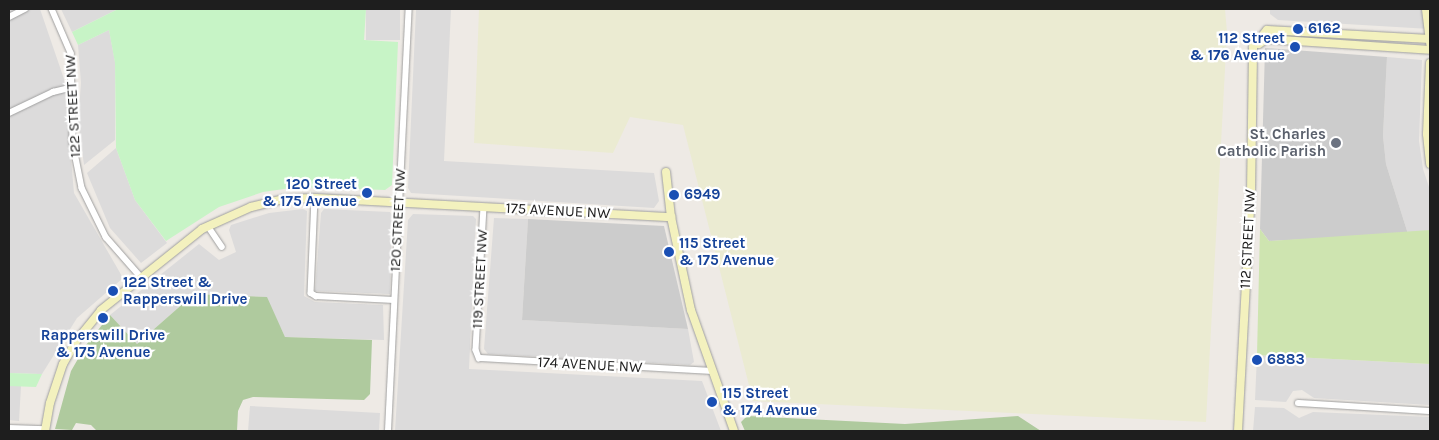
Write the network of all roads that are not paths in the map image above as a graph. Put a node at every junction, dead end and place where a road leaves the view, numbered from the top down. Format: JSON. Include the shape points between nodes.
{"nodes":[{"id":1,"x":25,"y":9,"type":"edge"},
{"id":2,"x":52,"y":9,"type":"edge"},
{"id":3,"x":409,"y":9,"type":"edge"},
{"id":4,"x":1426,"y":9,"type":"edge"},
{"id":5,"x":9,"y":17,"type":"edge"},
{"id":6,"x":1430,"y":39,"type":"edge"},
{"id":7,"x":1430,"y":44,"type":"edge"},
{"id":8,"x":1253,"y":47,"type":"junction"},
{"id":9,"x":1430,"y":50,"type":"edge"},
{"id":10,"x":1430,"y":63,"type":"edge"},
{"id":11,"x":73,"y":87,"type":"junction"},
{"id":12,"x":9,"y":113,"type":"edge"},
{"id":13,"x":1430,"y":164,"type":"edge"},
{"id":14,"x":666,"y":172,"type":"dead end"},
{"id":15,"x":316,"y":198,"type":"junction"},
{"id":16,"x":400,"y":203,"type":"junction"},
{"id":17,"x":484,"y":207,"type":"junction"},
{"id":18,"x":671,"y":217,"type":"junction"},
{"id":19,"x":208,"y":226,"type":"junction"},
{"id":20,"x":222,"y":246,"type":"dead end"},
{"id":21,"x":141,"y":277,"type":"junction"},
{"id":22,"x":394,"y":300,"type":"junction"},
{"id":23,"x":476,"y":350,"type":"joint"},
{"id":24,"x":710,"y":372,"type":"junction"},
{"id":25,"x":1298,"y":403,"type":"dead end"},
{"id":26,"x":1430,"y":411,"type":"edge"},
{"id":27,"x":9,"y":428,"type":"edge"},
{"id":28,"x":45,"y":430,"type":"edge"},
{"id":29,"x":388,"y":431,"type":"edge"},
{"id":30,"x":734,"y":431,"type":"edge"},
{"id":31,"x":1238,"y":431,"type":"edge"}],
"edges":[{"from":1,"to":5,"type":"street"},
{"from":2,"to":11,"type":"street","name":"122 STREET NW","via":[[71,53]]},
{"from":3,"to":16,"type":"street","name":"120 STREET NW"},
{"from":4,"to":6,"type":"street"},
{"from":6,"to":7,"type":"street"},
{"from":6,"to":8,"type":"street","via":[[1267,30]]},
{"from":8,"to":9,"type":"street","via":[[1266,39]]},
{"from":8,"to":31,"type":"street","name":"112 STREET NW","via":[[1251,194]]},
{"from":10,"to":13,"type":"street","via":[[1427,134]]},
{"from":11,"to":12,"type":"street","via":[[53,92]]},
{"from":11,"to":21,"type":"street","name":"122 STREET NW","via":[[72,143],[82,188],[106,237]]},
{"from":14,"to":18,"type":"street"},
{"from":15,"to":16,"type":"street","name":"175 AVENUE NW"},
{"from":15,"to":19,"type":"street","name":"175 AVENUE NW","via":[[265,203]]},
{"from":15,"to":22,"type":"street","via":[[311,293],[316,296]]},
{"from":16,"to":17,"type":"street","name":"175 AVENUE NW"},
{"from":16,"to":22,"type":"street","name":"120 STREET NW"},
{"from":17,"to":18,"type":"street","name":"175 AVENUE NW"},
{"from":17,"to":23,"type":"street","name":"119 STREET NW"},
{"from":18,"to":24,"type":"street","via":[[691,310]]},
{"from":19,"to":20,"type":"street"},
{"from":19,"to":21,"type":"street","name":"175 AVENUE NW"},
{"from":21,"to":28,"type":"street","name":"175 AVENUE NW","via":[[101,310],[69,352],[52,393]]},
{"from":22,"to":29,"type":"street","name":"120 STREET NW"},
{"from":23,"to":24,"type":"street","name":"174 AVENUE NW","via":[[479,358],[488,360]]},
{"from":24,"to":30,"type":"street"},
{"from":25,"to":26,"type":"street"},
{"from":27,"to":28,"type":"street"}]}
